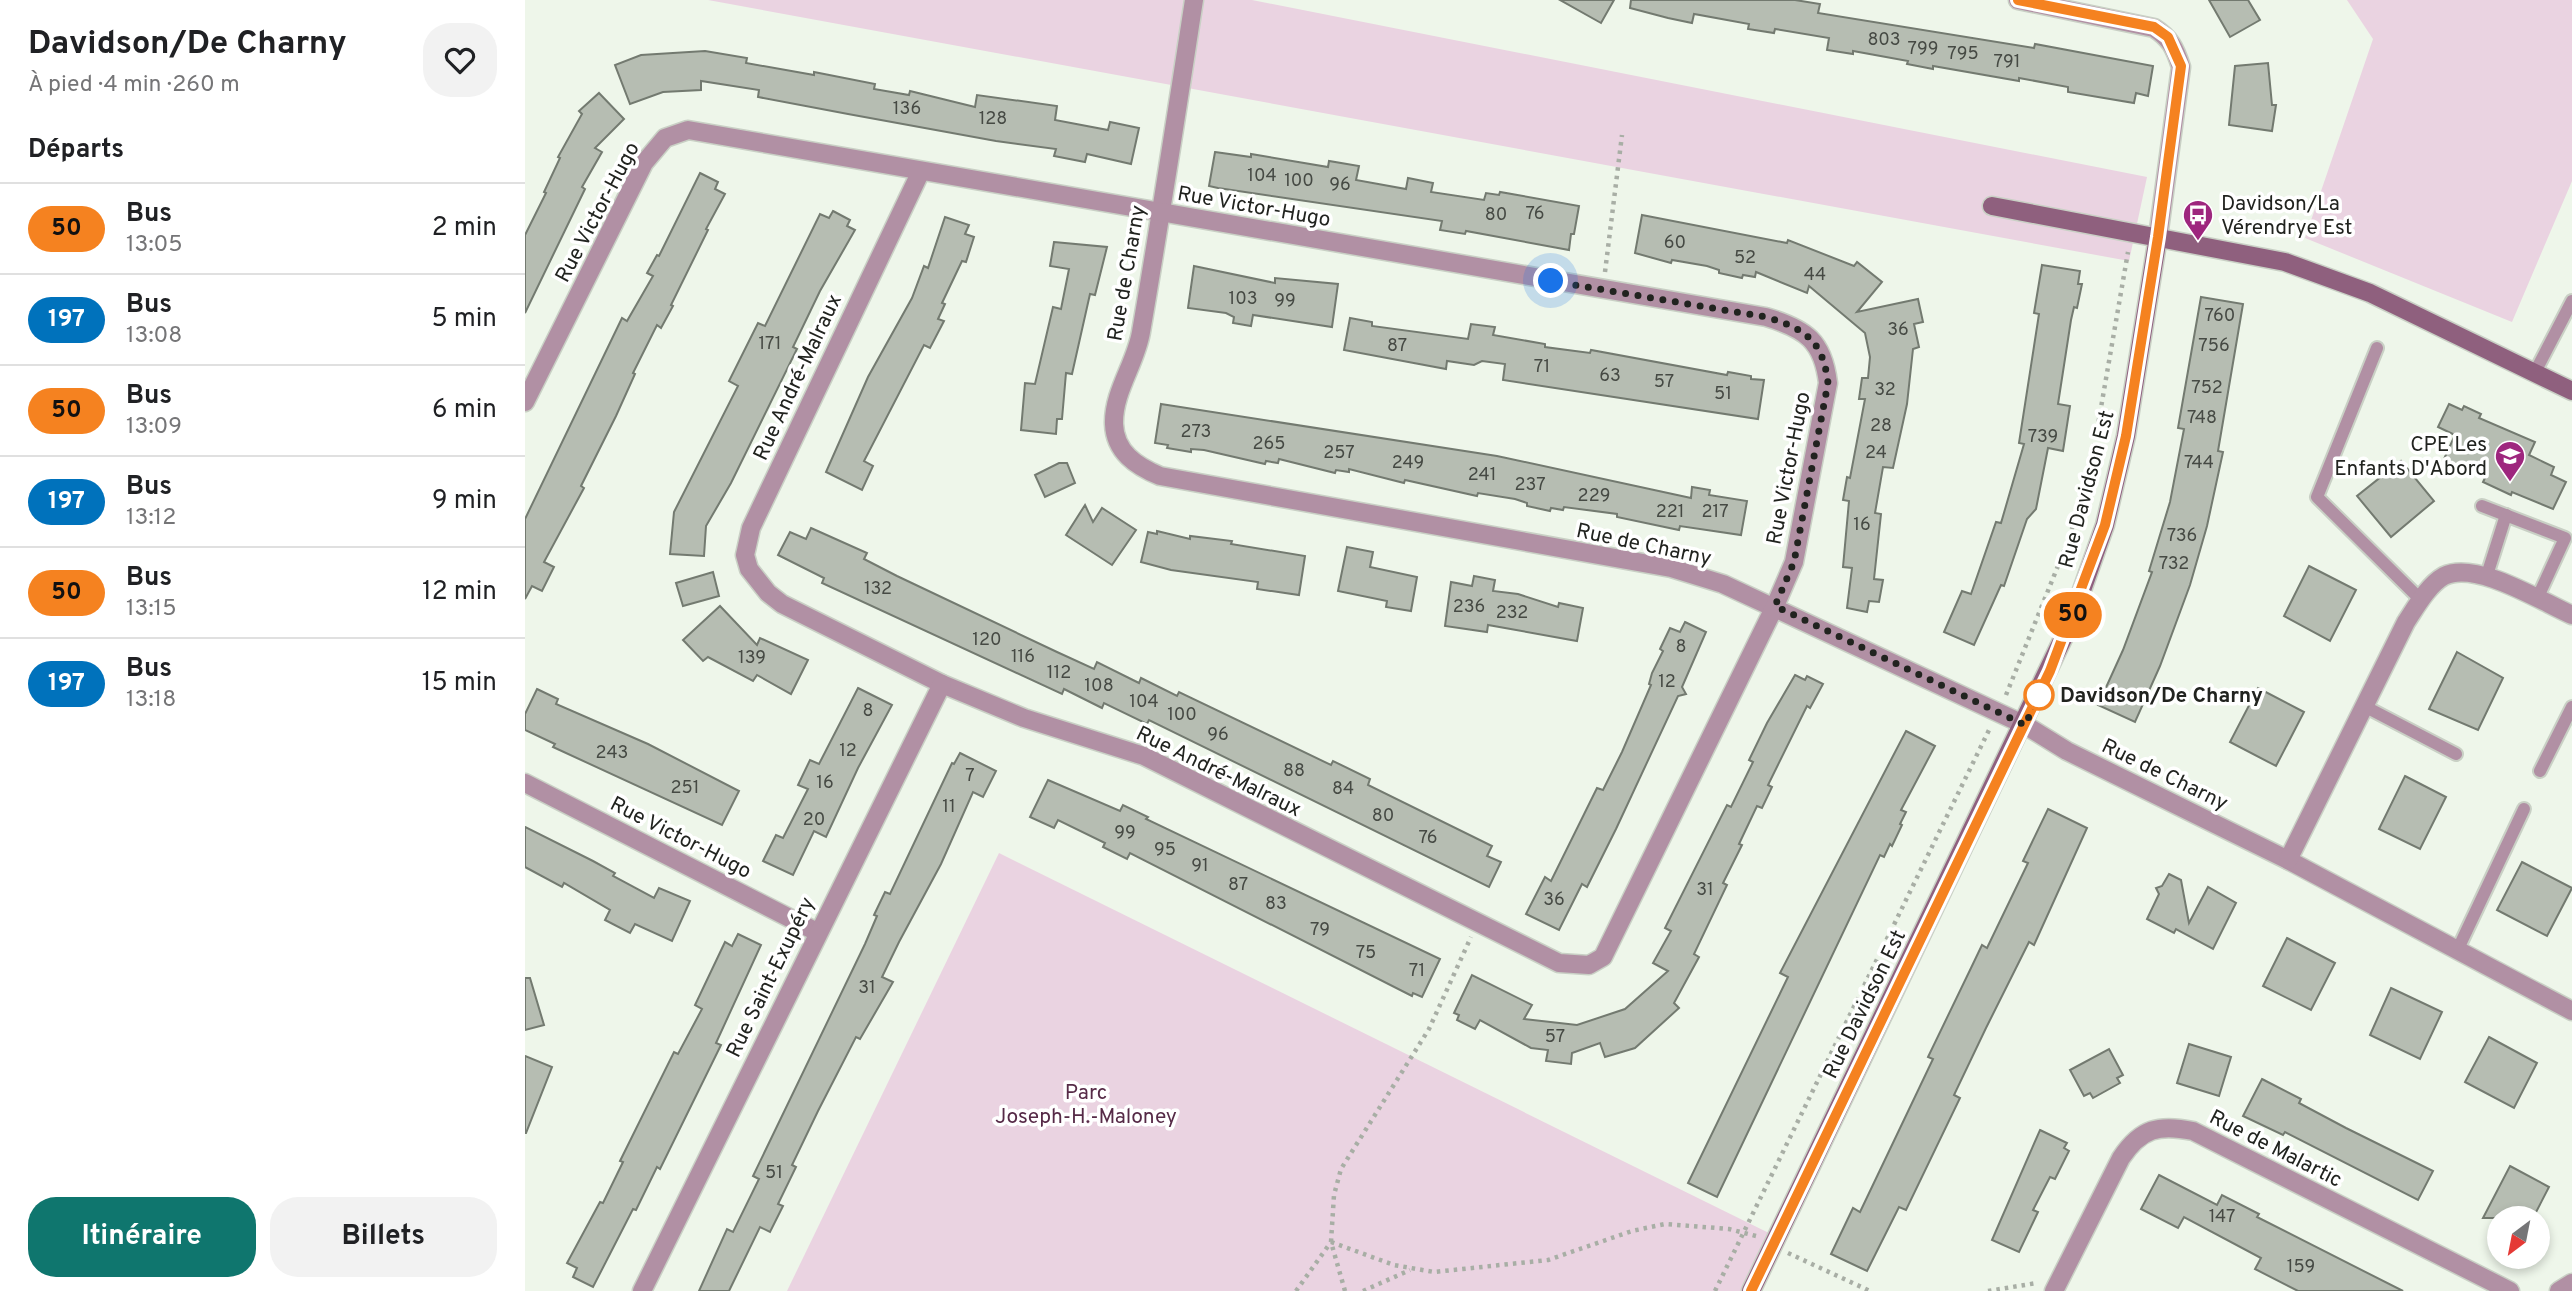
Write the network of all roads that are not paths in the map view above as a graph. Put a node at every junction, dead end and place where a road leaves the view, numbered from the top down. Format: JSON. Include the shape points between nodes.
{"nodes":[{"id":1,"x":1195,"y":0,"type":"edge"},
{"id":2,"x":2018,"y":0,"type":"edge"},
{"id":3,"x":921,"y":171,"type":"junction"},
{"id":4,"x":1992,"y":205,"type":"dead end"},
{"id":5,"x":1161,"y":213,"type":"junction"},
{"id":6,"x":2158,"y":237,"type":"junction"},
{"id":7,"x":2572,"y":301,"type":"edge"},
{"id":8,"x":2377,"y":348,"type":"dead end"},
{"id":9,"x":2535,"y":374,"type":"junction"},
{"id":10,"x":2572,"y":391,"type":"edge"},
{"id":11,"x":525,"y":400,"type":"edge"},
{"id":12,"x":2482,"y":506,"type":"dead end"},
{"id":13,"x":2506,"y":515,"type":"junction"},
{"id":14,"x":2487,"y":575,"type":"junction"},
{"id":15,"x":2537,"y":599,"type":"junction"},
{"id":16,"x":2421,"y":600,"type":"junction"},
{"id":17,"x":1775,"y":606,"type":"junction"},
{"id":18,"x":2572,"y":615,"type":"edge"},
{"id":19,"x":942,"y":684,"type":"junction"},
{"id":20,"x":2364,"y":706,"type":"junction"},
{"id":21,"x":2572,"y":707,"type":"edge"},
{"id":22,"x":2025,"y":725,"type":"junction"},
{"id":23,"x":2456,"y":754,"type":"dead end"},
{"id":24,"x":2540,"y":771,"type":"dead end"},
{"id":25,"x":525,"y":783,"type":"edge"},
{"id":26,"x":2524,"y":809,"type":"dead end"},
{"id":27,"x":2288,"y":860,"type":"junction"},
{"id":28,"x":817,"y":932,"type":"junction"},
{"id":29,"x":2457,"y":951,"type":"junction"},
{"id":30,"x":2572,"y":1011,"type":"edge"},
{"id":31,"x":2572,"y":1283,"type":"edge"},
{"id":32,"x":2056,"y":1285,"type":"edge"},
{"id":33,"x":642,"y":1291,"type":"edge"},
{"id":34,"x":1751,"y":1291,"type":"edge"},
{"id":35,"x":2510,"y":1291,"type":"edge"},
{"id":36,"x":2559,"y":1291,"type":"edge"}],
"edges":[{"from":1,"to":5,"type":"street","name":"Rue de Charny"},
{"from":2,"to":6,"type":"street","name":"Rue Davidson Est","via":[[2154,27],[2176,49],[2181,66]]},
{"from":3,"to":5,"type":"street","name":"Rue Victor-Hugo"},
{"from":3,"to":11,"type":"street","name":"Rue Victor-Hugo","via":[[702,131],[688,130],[665,138],[644,163]]},
{"from":3,"to":19,"type":"street","name":"Rue André-Malraux","via":[[751,528],[745,555],[756,581],[782,604]]},
{"from":4,"to":6,"type":"street"},
{"from":5,"to":17,"type":"street","name":"Rue de Charny","via":[[1140,336],[1114,424],[1118,443],[1141,468],[1173,479],[1671,568]]},
{"from":5,"to":17,"type":"street","name":"Rue Victor-Hugo","via":[[1788,324],[1817,345],[1828,383],[1794,562]]},
{"from":6,"to":9,"type":"street","via":[[2285,262],[2370,293]]},
{"from":6,"to":22,"type":"street","name":"Rue Davidson Est","via":[[2126,436],[2105,525],[2070,624]]},
{"from":7,"to":9,"type":"lane"},
{"from":8,"to":16,"type":"lane","via":[[2317,497]]},
{"from":9,"to":10,"type":"street"},
{"from":12,"to":13,"type":"lane"},
{"from":13,"to":14,"type":"lane"},
{"from":13,"to":15,"type":"lane","via":[[2565,538]]},
{"from":14,"to":15,"type":"street"},
{"from":14,"to":16,"type":"street","via":[[2445,575]]},
{"from":15,"to":18,"type":"street"},
{"from":16,"to":20,"type":"street"},
{"from":17,"to":19,"type":"street","name":"Rue André-Malraux","via":[[1603,957],[1589,965],[1559,963],[1144,756],[1024,718]]},
{"from":17,"to":22,"type":"street","name":"Rue de Charny"},
{"from":19,"to":28,"type":"street","name":"Rue Saint-Exupéry"},
{"from":20,"to":23,"type":"lane"},
{"from":20,"to":27,"type":"street"},
{"from":21,"to":24,"type":"lane"},
{"from":22,"to":27,"type":"street","name":"Rue de Charny","via":[[2067,751]]},
{"from":22,"to":34,"type":"street","name":"Rue Davidson Est"},
{"from":25,"to":28,"type":"street","name":"Rue Victor-Hugo"},
{"from":26,"to":29,"type":"lane"},
{"from":27,"to":29,"type":"street","name":"Rue de Charny"},
{"from":28,"to":33,"type":"street","name":"Rue Saint-Exupéry"},
{"from":29,"to":30,"type":"street","name":"Rue de Charny"},
{"from":31,"to":36,"type":"street"},
{"from":32,"to":35,"type":"street","name":"Rue de Malartic","via":[[2133,1141],[2169,1126],[2193,1131]]}]}
